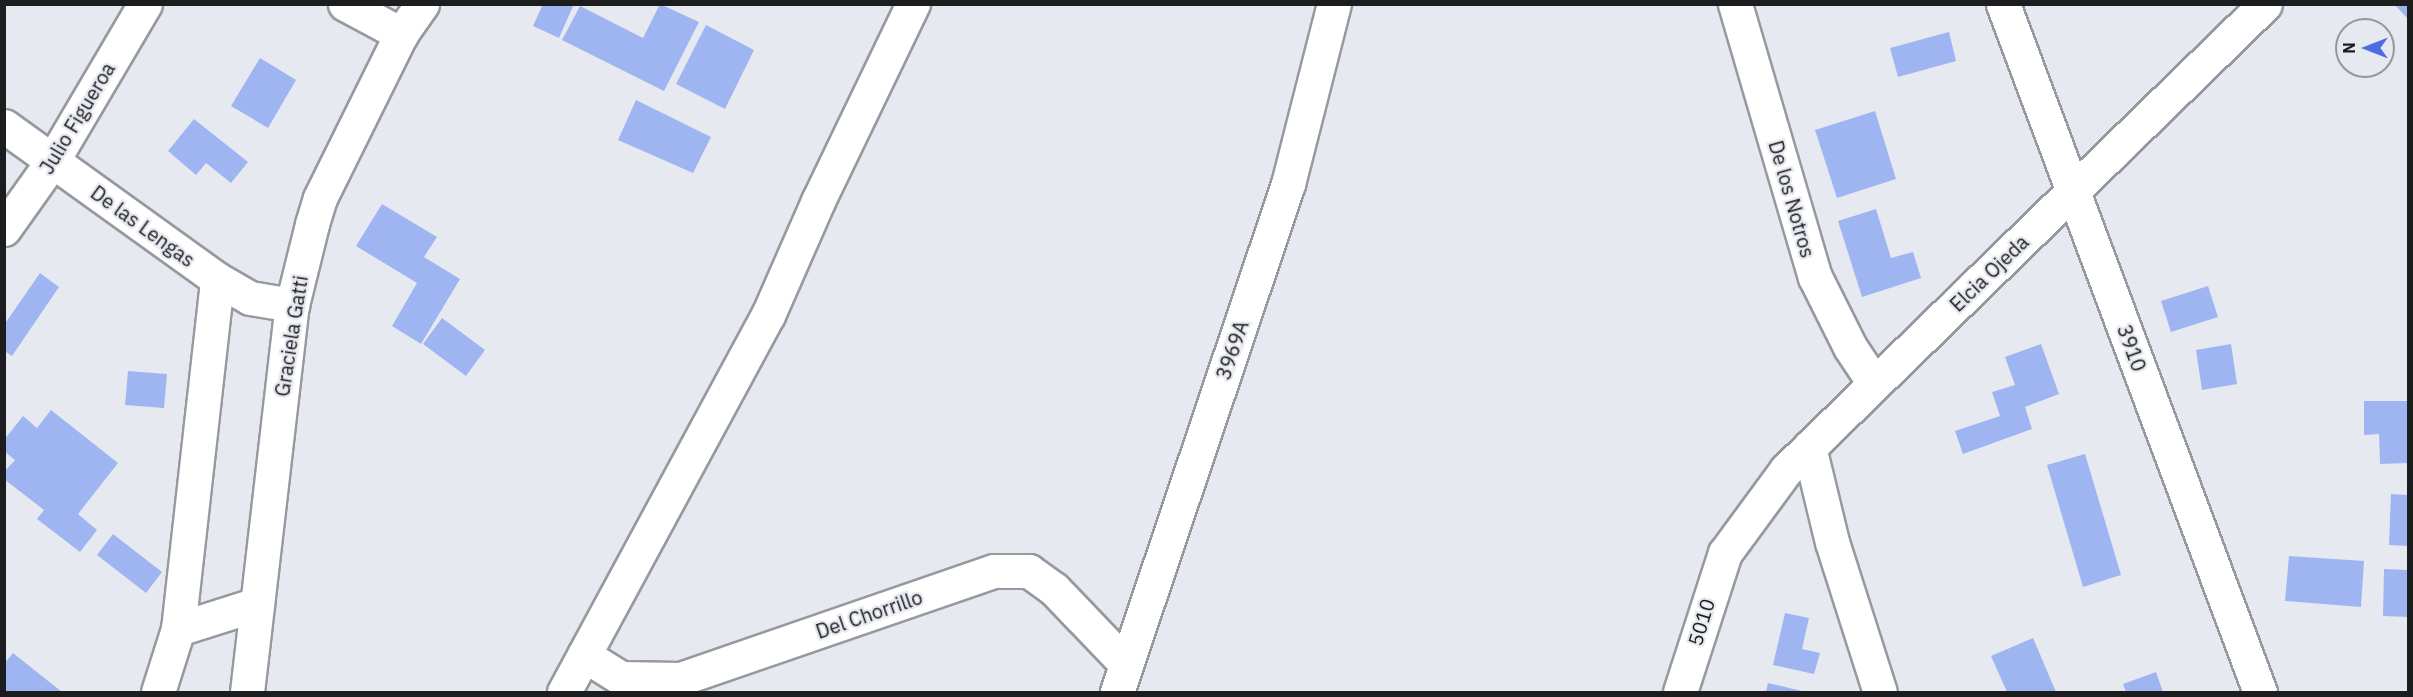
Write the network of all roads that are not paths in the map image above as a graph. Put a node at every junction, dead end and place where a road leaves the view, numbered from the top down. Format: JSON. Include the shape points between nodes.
{"nodes":[{"id":1,"x":145,"y":4,"type":"edge"},
{"id":2,"x":345,"y":4,"type":"edge"},
{"id":3,"x":422,"y":4,"type":"edge"},
{"id":4,"x":913,"y":4,"type":"edge"},
{"id":5,"x":1334,"y":4,"type":"edge"},
{"id":6,"x":1735,"y":4,"type":"edge"},
{"id":7,"x":2003,"y":4,"type":"edge"},
{"id":8,"x":2265,"y":4,"type":"edge"},
{"id":9,"x":401,"y":34,"type":"junction"},
{"id":10,"x":4,"y":126,"type":"edge"},
{"id":11,"x":53,"y":160,"type":"junction"},
{"id":12,"x":2073,"y":192,"type":"junction"},
{"id":13,"x":4,"y":229,"type":"edge"},
{"id":14,"x":217,"y":279,"type":"junction"},
{"id":15,"x":292,"y":305,"type":"junction"},
{"id":16,"x":1874,"y":383,"type":"junction"},
{"id":17,"x":1809,"y":447,"type":"junction"},
{"id":18,"x":1725,"y":553,"type":"joint"},
{"id":19,"x":257,"y":604,"type":"junction"},
{"id":20,"x":178,"y":629,"type":"junction"},
{"id":21,"x":584,"y":655,"type":"junction"},
{"id":22,"x":1122,"y":678,"type":"edge"},
{"id":23,"x":158,"y":693,"type":"edge"},
{"id":24,"x":247,"y":693,"type":"edge"},
{"id":25,"x":564,"y":693,"type":"edge"},
{"id":26,"x":1680,"y":693,"type":"edge"},
{"id":27,"x":1880,"y":693,"type":"edge"},
{"id":28,"x":2260,"y":693,"type":"edge"}],
"edges":[{"from":1,"to":11,"type":"street","name":"Julio Figueroa"},
{"from":2,"to":9,"type":"street"},
{"from":3,"to":9,"type":"street","name":"Graciela Gatti"},
{"from":4,"to":21,"type":"street","via":[[768,315]]},
{"from":5,"to":22,"type":"street","name":"3969A","via":[[1288,184]]},
{"from":6,"to":16,"type":"street","name":"De los Notros","via":[[1815,277],[1850,347]]},
{"from":7,"to":12,"type":"street","name":"3910"},
{"from":8,"to":12,"type":"street","name":"Elcia Ojeda"},
{"from":9,"to":15,"type":"street","name":"Graciela Gatti","via":[[320,198]]},
{"from":10,"to":11,"type":"street","name":"De las Lengas"},
{"from":11,"to":13,"type":"street","name":"Julio Figueroa"},
{"from":11,"to":14,"type":"street","name":"De las Lengas"},
{"from":12,"to":16,"type":"street","name":"Elcia Ojeda"},
{"from":12,"to":28,"type":"street","name":"3910"},
{"from":14,"to":15,"type":"street","name":"De las Lengas","via":[[250,297]]},
{"from":14,"to":20,"type":"street"},
{"from":15,"to":19,"type":"street","name":"Graciela Gatti"},
{"from":16,"to":17,"type":"street","name":"Elcia Ojeda"},
{"from":17,"to":18,"type":"street","name":"Elcia Ojeda","via":[[1786,470]]},
{"from":17,"to":27,"type":"street","via":[[1832,542]]},
{"from":18,"to":26,"type":"street","name":"5010"},
{"from":19,"to":20,"type":"street"},
{"from":19,"to":24,"type":"street","name":"Graciela Gatti"},
{"from":20,"to":23,"type":"street"},
{"from":21,"to":22,"type":"street","name":"Del Chorrillo","via":[[621,678],[680,679],[994,571],[1029,571],[1054,589]]},
{"from":21,"to":25,"type":"street"}]}
